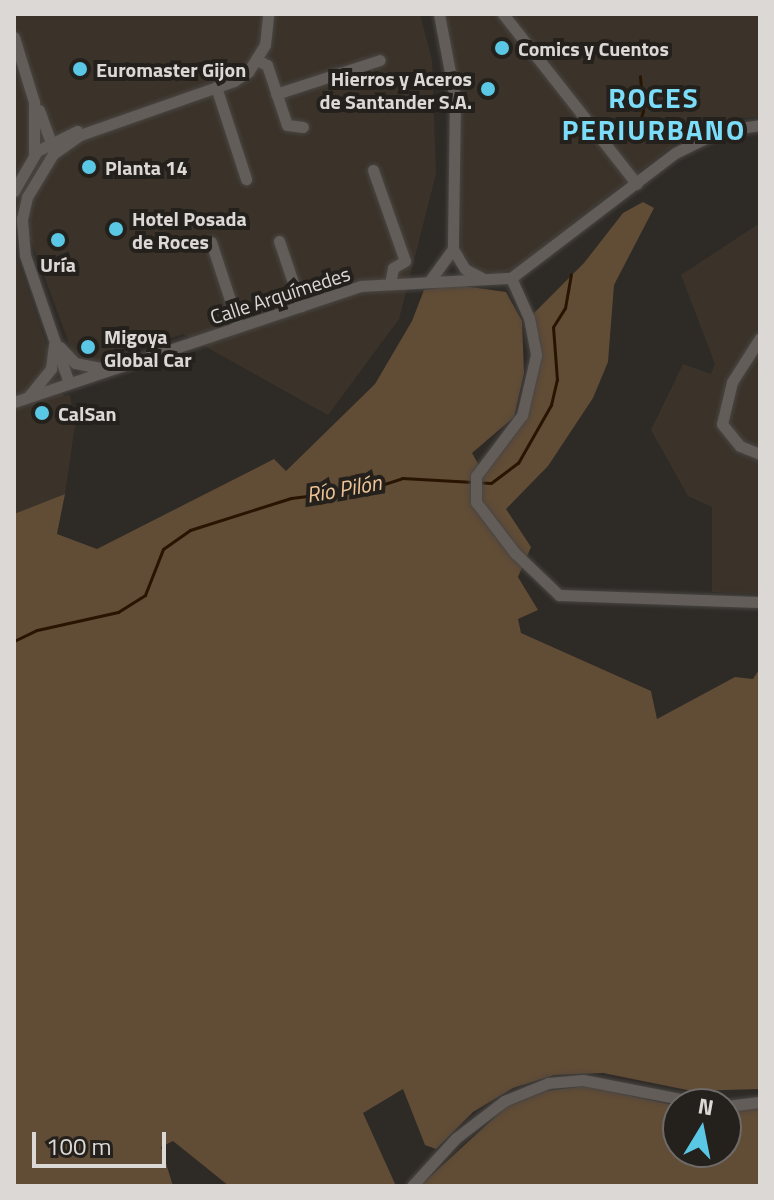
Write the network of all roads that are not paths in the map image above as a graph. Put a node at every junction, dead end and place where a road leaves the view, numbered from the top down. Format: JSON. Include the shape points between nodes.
{"nodes":[{"id":1,"x":268,"y":14,"type":"edge"},
{"id":2,"x":439,"y":14,"type":"edge"},
{"id":3,"x":503,"y":14,"type":"edge"},
{"id":4,"x":14,"y":37,"type":"edge"},
{"id":5,"x":380,"y":60,"type":"dead end"},
{"id":6,"x":259,"y":61,"type":"junction"},
{"id":7,"x":216,"y":87,"type":"junction"},
{"id":8,"x":276,"y":94,"type":"junction"},
{"id":9,"x":40,"y":118,"type":"junction"},
{"id":10,"x":760,"y":125,"type":"edge"},
{"id":11,"x":303,"y":127,"type":"dead end"},
{"id":12,"x":84,"y":130,"type":"junction"},
{"id":13,"x":55,"y":148,"type":"junction"},
{"id":14,"x":34,"y":155,"type":"junction"},
{"id":15,"x":373,"y":170,"type":"dead end"},
{"id":16,"x":246,"y":179,"type":"dead end"},
{"id":17,"x":637,"y":184,"type":"junction"},
{"id":18,"x":14,"y":191,"type":"edge"},
{"id":19,"x":17,"y":211,"type":"edge"},
{"id":20,"x":19,"y":241,"type":"edge"},
{"id":21,"x":279,"y":241,"type":"dead end"},
{"id":22,"x":211,"y":242,"type":"dead end"},
{"id":23,"x":453,"y":249,"type":"junction"},
{"id":24,"x":511,"y":278,"type":"junction"},
{"id":25,"x":431,"y":279,"type":"junction"},
{"id":26,"x":487,"y":281,"type":"junction"},
{"id":27,"x":390,"y":283,"type":"junction"},
{"id":28,"x":301,"y":306,"type":"junction"},
{"id":29,"x":239,"y":327,"type":"junction"},
{"id":30,"x":760,"y":338,"type":"edge"},
{"id":31,"x":54,"y":340,"type":"junction"},
{"id":32,"x":115,"y":369,"type":"junction"},
{"id":33,"x":69,"y":383,"type":"junction"},
{"id":34,"x":27,"y":398,"type":"junction"},
{"id":35,"x":14,"y":402,"type":"edge"},
{"id":36,"x":760,"y":454,"type":"edge"},
{"id":37,"x":760,"y":602,"type":"edge"},
{"id":38,"x":662,"y":1095,"type":"edge"},
{"id":39,"x":412,"y":1186,"type":"edge"}],
"edges":[{"from":1,"to":6,"type":"street"},
{"from":2,"to":23,"type":"street","via":[[455,99]]},
{"from":3,"to":17,"type":"street"},
{"from":4,"to":9,"type":"street"},
{"from":5,"to":8,"type":"street"},
{"from":6,"to":7,"type":"street","via":[[234,81]]},
{"from":6,"to":8,"type":"street","via":[[267,65]]},
{"from":7,"to":12,"type":"street"},
{"from":7,"to":16,"type":"street"},
{"from":8,"to":11,"type":"street","via":[[287,125]]},
{"from":9,"to":12,"type":"street"},
{"from":9,"to":13,"type":"street"},
{"from":9,"to":14,"type":"street"},
{"from":10,"to":17,"type":"street","name":"Calle Arquímedes","via":[[720,131],[697,141]]},
{"from":12,"to":13,"type":"street"},
{"from":13,"to":14,"type":"street"},
{"from":13,"to":19,"type":"street"},
{"from":14,"to":18,"type":"street"},
{"from":15,"to":27,"type":"street","via":[[405,261],[393,268]]},
{"from":17,"to":24,"type":"street","name":"Calle Arquímedes"},
{"from":19,"to":20,"type":"street"},
{"from":20,"to":31,"type":"street"},
{"from":21,"to":28,"type":"street"},
{"from":22,"to":29,"type":"street"},
{"from":23,"to":25,"type":"street"},
{"from":23,"to":26,"type":"street","via":[[465,269]]},
{"from":24,"to":26,"type":"street","name":"Calle Arquímedes"},
{"from":24,"to":37,"type":"street","via":[[529,318],[536,355],[522,415],[476,476],[474,491],[476,502],[515,553],[559,595]]},
{"from":25,"to":26,"type":"street","name":"Calle Arquímedes"},
{"from":25,"to":27,"type":"street","name":"Calle Arquímedes"},
{"from":27,"to":28,"type":"street","name":"Calle Arquímedes","via":[[361,286]]},
{"from":28,"to":29,"type":"street","name":"Calle Arquímedes"},
{"from":29,"to":32,"type":"street","name":"Calle Arquímedes"},
{"from":30,"to":36,"type":"street","via":[[732,382],[722,424],[740,446]]},
{"from":31,"to":32,"type":"street","via":[[75,363]]},
{"from":31,"to":33,"type":"street"},
{"from":31,"to":34,"type":"street","via":[[51,369]]},
{"from":32,"to":33,"type":"street","name":"Calle Arquímedes"},
{"from":33,"to":34,"type":"street","name":"Calle Arquímedes"},
{"from":34,"to":35,"type":"street","name":"Calle Arquímedes"},
{"from":38,"to":39,"type":"street","via":[[583,1080],[548,1083],[504,1101],[456,1138]]}]}
